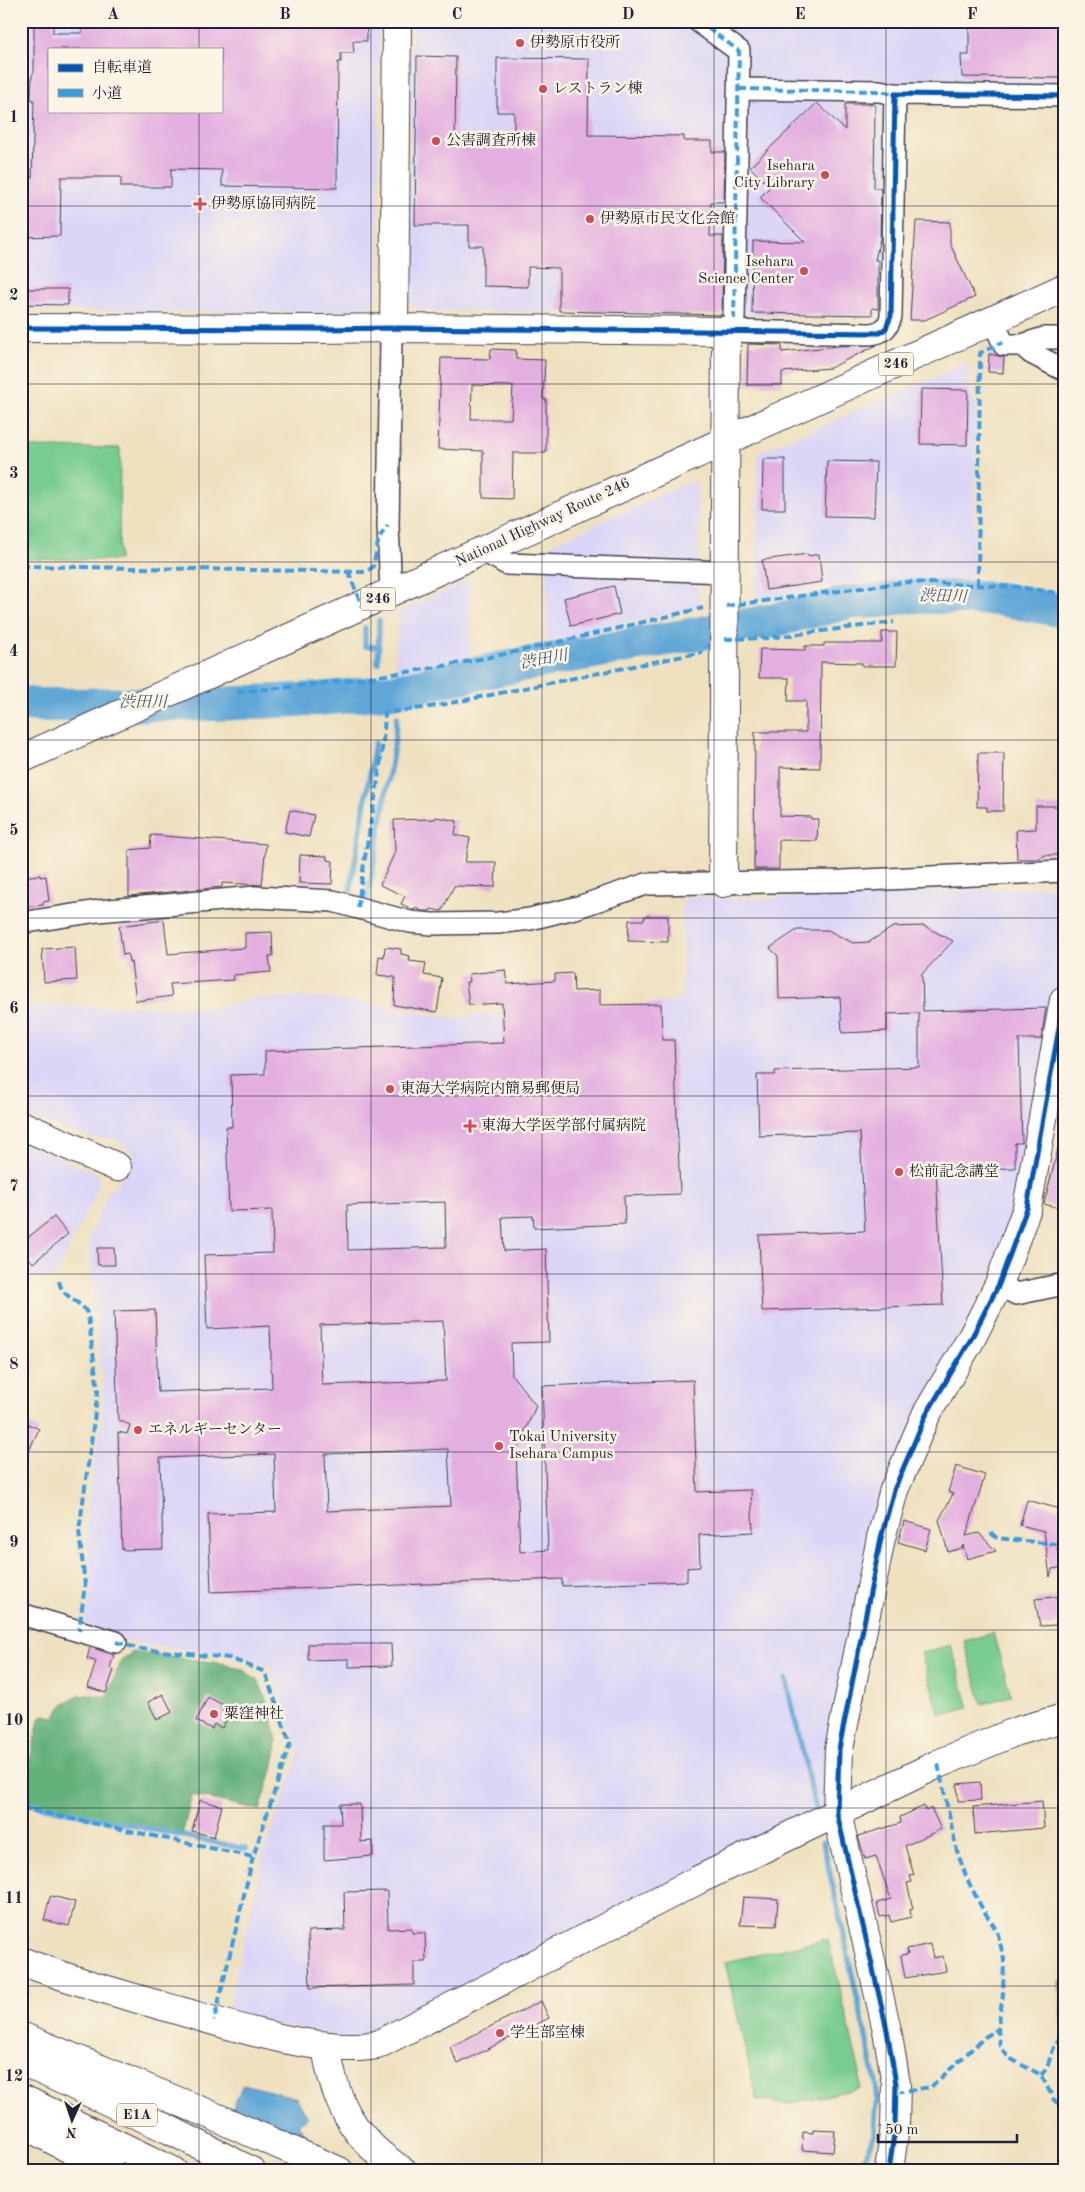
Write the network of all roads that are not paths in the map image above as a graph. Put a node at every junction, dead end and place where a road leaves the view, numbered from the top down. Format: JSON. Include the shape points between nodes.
{"nodes":[{"id":1,"x":397,"y":21,"type":"edge"},
{"id":2,"x":698,"y":21,"type":"edge"},
{"id":3,"x":739,"y":89,"type":"junction"},
{"id":4,"x":895,"y":94,"type":"junction"},
{"id":5,"x":1064,"y":96,"type":"edge"},
{"id":6,"x":1064,"y":288,"type":"edge"},
{"id":7,"x":993,"y":320,"type":"junction"},
{"id":8,"x":730,"y":325,"type":"junction"},
{"id":9,"x":21,"y":328,"type":"edge"},
{"id":10,"x":394,"y":328,"type":"junction"},
{"id":11,"x":1064,"y":338,"type":"edge"},
{"id":12,"x":1022,"y":345,"type":"junction"},
{"id":13,"x":1064,"y":370,"type":"edge"},
{"id":14,"x":727,"y":439,"type":"junction"},
{"id":15,"x":484,"y":551,"type":"junction"},
{"id":16,"x":726,"y":572,"type":"junction"},
{"id":17,"x":391,"y":593,"type":"junction"},
{"id":18,"x":21,"y":759,"type":"edge"},
{"id":19,"x":1064,"y":871,"type":"edge"},
{"id":20,"x":723,"y":883,"type":"junction"},
{"id":21,"x":21,"y":923,"type":"edge"},
{"id":22,"x":1064,"y":1000,"type":"edge"},
{"id":23,"x":21,"y":1125,"type":"edge"},
{"id":24,"x":117,"y":1167,"type":"dead end"},
{"id":25,"x":999,"y":1284,"type":"junction"},
{"id":26,"x":1064,"y":1284,"type":"edge"},
{"id":27,"x":21,"y":1614,"type":"edge"},
{"id":28,"x":116,"y":1642,"type":"dead end"},
{"id":29,"x":1064,"y":1718,"type":"edge"},
{"id":30,"x":837,"y":1813,"type":"junction"},
{"id":31,"x":21,"y":1961,"type":"edge"},
{"id":32,"x":21,"y":2036,"type":"edge"},
{"id":33,"x":326,"y":2046,"type":"junction"},
{"id":34,"x":21,"y":2061,"type":"edge"},
{"id":35,"x":21,"y":2098,"type":"edge"},
{"id":36,"x":21,"y":2124,"type":"edge"},
{"id":37,"x":111,"y":2171,"type":"edge"},
{"id":38,"x":173,"y":2171,"type":"edge"},
{"id":39,"x":251,"y":2171,"type":"edge"},
{"id":40,"x":339,"y":2171,"type":"edge"},
{"id":41,"x":403,"y":2171,"type":"edge"},
{"id":42,"x":890,"y":2171,"type":"edge"}],
"edges":[{"from":1,"to":10,"type":"main road"},
{"from":2,"to":3,"type":"street","via":[[739,51]]},
{"from":3,"to":4,"type":"street"},
{"from":3,"to":8,"type":"street"},
{"from":4,"to":5,"type":"street"},
{"from":4,"to":8,"type":"street","via":[[891,316],[886,328],[871,334]]},
{"from":6,"to":7,"type":"main road","name":"National Highway Route 246","number":"246"},
{"from":7,"to":12,"type":"street","via":[[1004,345]]},
{"from":7,"to":14,"type":"main road","name":"National Highway Route 246","number":"246"},
{"from":8,"to":10,"type":"main road"},
{"from":8,"to":14,"type":"main road"},
{"from":9,"to":10,"type":"main road"},
{"from":10,"to":17,"type":"street","via":[[390,339],[388,525]]},
{"from":11,"to":12,"type":"street","via":[[1044,338]]},
{"from":12,"to":13,"type":"street"},
{"from":14,"to":15,"type":"main road","name":"National Highway Route 246","number":"246"},
{"from":14,"to":16,"type":"main road"},
{"from":15,"to":16,"type":"street","via":[[507,564]]},
{"from":15,"to":17,"type":"main road","name":"National Highway Route 246","number":"246"},
{"from":16,"to":20,"type":"main road"},
{"from":17,"to":18,"type":"main road","name":"National Highway Route 246","number":"246"},
{"from":19,"to":20,"type":"street"},
{"from":20,"to":21,"type":"street","via":[[646,884],[578,907],[498,923],[410,922],[333,901],[256,897],[98,911]]},
{"from":22,"to":25,"type":"main road","via":[[1030,1195],[1016,1243]]},
{"from":23,"to":24,"type":"main road"},
{"from":25,"to":26,"type":"street","via":[[1016,1294]]},
{"from":25,"to":30,"type":"main road","via":[[922,1423],[886,1514],[839,1749]]},
{"from":27,"to":28,"type":"street"},
{"from":29,"to":30,"type":"main road","via":[[971,1748]]},
{"from":30,"to":33,"type":"main road","via":[[698,1880],[399,2036],[377,2046]]},
{"from":30,"to":42,"type":"main road","via":[[887,2030],[896,2084]]},
{"from":31,"to":33,"type":"main road","via":[[214,2021]]},
{"from":32,"to":40,"type":"main road"},
{"from":33,"to":41,"type":"main road","via":[[336,2095],[352,2123],[372,2148]]},
{"from":34,"to":39,"type":"main road","number":"E1A"},
{"from":35,"to":38,"type":"main road","number":"E1A"},
{"from":36,"to":37,"type":"main road"}]}
